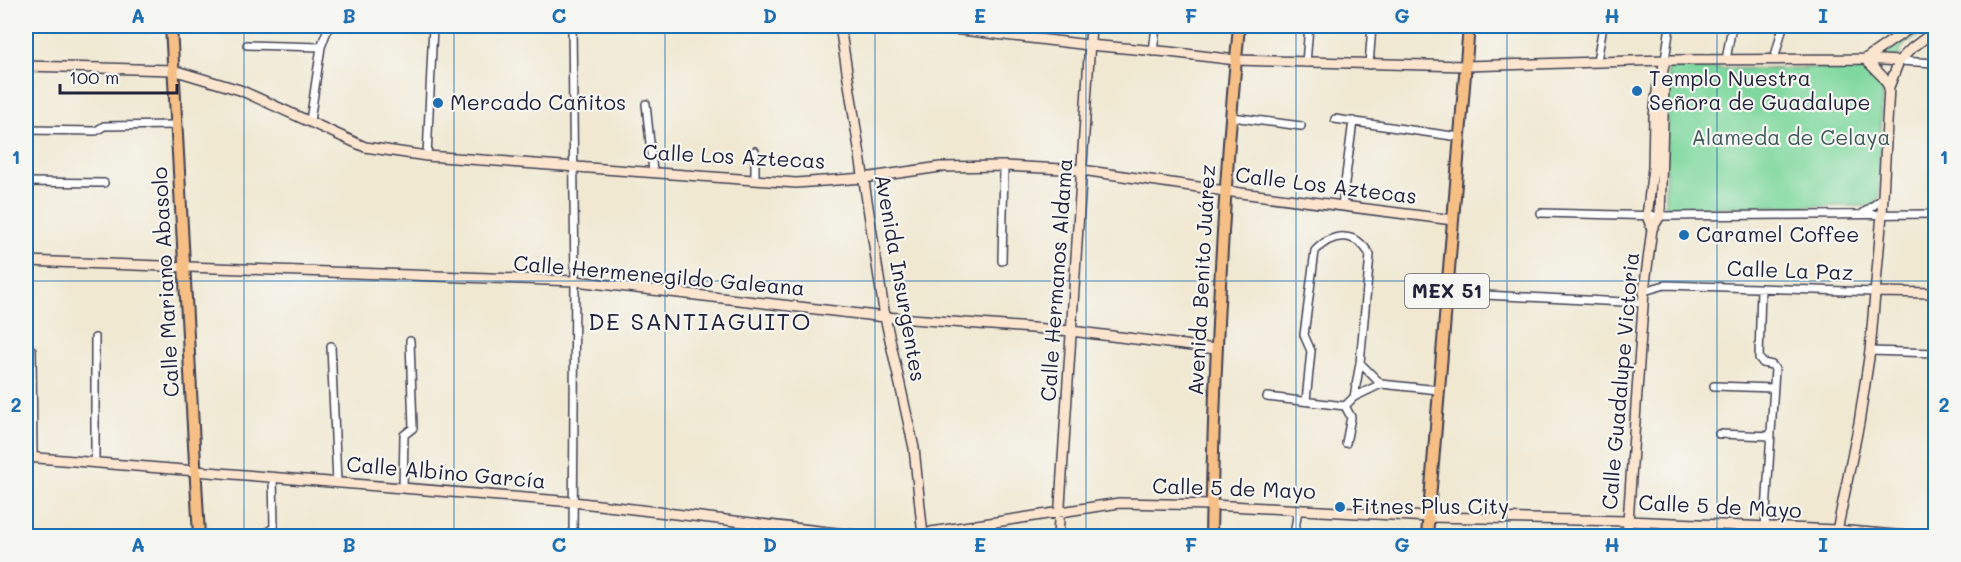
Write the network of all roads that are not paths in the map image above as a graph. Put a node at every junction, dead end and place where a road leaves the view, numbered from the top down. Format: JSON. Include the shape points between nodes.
{"nodes":[{"id":1,"x":171,"y":26,"type":"edge"},
{"id":2,"x":433,"y":26,"type":"edge"},
{"id":3,"x":572,"y":26,"type":"edge"},
{"id":4,"x":840,"y":26,"type":"edge"},
{"id":5,"x":928,"y":26,"type":"edge"},
{"id":6,"x":1091,"y":26,"type":"edge"},
{"id":7,"x":1156,"y":26,"type":"edge"},
{"id":8,"x":1239,"y":26,"type":"edge"},
{"id":9,"x":1309,"y":26,"type":"edge"},
{"id":10,"x":1372,"y":26,"type":"edge"},
{"id":11,"x":1469,"y":26,"type":"edge"},
{"id":12,"x":1603,"y":26,"type":"edge"},
{"id":13,"x":1670,"y":26,"type":"edge"},
{"id":14,"x":1732,"y":26,"type":"edge"},
{"id":15,"x":1782,"y":26,"type":"edge"},
{"id":16,"x":1913,"y":26,"type":"edge"},
{"id":17,"x":328,"y":28,"type":"dead end"},
{"id":18,"x":1935,"y":30,"type":"edge"},
{"id":19,"x":247,"y":45,"type":"dead end"},
{"id":20,"x":1089,"y":45,"type":"junction"},
{"id":21,"x":321,"y":47,"type":"junction"},
{"id":22,"x":1153,"y":52,"type":"junction"},
{"id":23,"x":1865,"y":59,"type":"junction"},
{"id":24,"x":1236,"y":60,"type":"junction"},
{"id":25,"x":1665,"y":60,"type":"junction"},
{"id":26,"x":1726,"y":60,"type":"junction"},
{"id":27,"x":1774,"y":60,"type":"junction"},
{"id":28,"x":1597,"y":61,"type":"junction"},
{"id":29,"x":1899,"y":62,"type":"junction"},
{"id":30,"x":1306,"y":63,"type":"junction"},
{"id":31,"x":1935,"y":63,"type":"edge"},
{"id":32,"x":1369,"y":65,"type":"junction"},
{"id":33,"x":26,"y":66,"type":"edge"},
{"id":34,"x":1465,"y":66,"type":"junction"},
{"id":35,"x":173,"y":70,"type":"junction"},
{"id":36,"x":1661,"y":79,"type":"junction"},
{"id":37,"x":1889,"y":87,"type":"junction"},
{"id":38,"x":646,"y":104,"type":"dead end"},
{"id":39,"x":1232,"y":117,"type":"junction"},
{"id":40,"x":1335,"y":119,"type":"dead end"},
{"id":41,"x":310,"y":121,"type":"junction"},
{"id":42,"x":1353,"y":121,"type":"junction"},
{"id":43,"x":177,"y":125,"type":"junction"},
{"id":44,"x":1301,"y":126,"type":"dead end"},
{"id":45,"x":26,"y":130,"type":"edge"},
{"id":46,"x":1459,"y":137,"type":"junction"},
{"id":47,"x":755,"y":151,"type":"dead end"},
{"id":48,"x":427,"y":156,"type":"junction"},
{"id":49,"x":573,"y":166,"type":"junction"},
{"id":50,"x":1004,"y":166,"type":"junction"},
{"id":51,"x":1082,"y":170,"type":"junction"},
{"id":52,"x":653,"y":172,"type":"junction"},
{"id":53,"x":864,"y":178,"type":"junction"},
{"id":54,"x":755,"y":180,"type":"junction"},
{"id":55,"x":26,"y":182,"type":"edge"},
{"id":56,"x":104,"y":183,"type":"dead end"},
{"id":57,"x":1225,"y":191,"type":"junction"},
{"id":58,"x":1882,"y":199,"type":"junction"},
{"id":59,"x":1342,"y":206,"type":"junction"},
{"id":60,"x":1541,"y":213,"type":"dead end"},
{"id":61,"x":1862,"y":214,"type":"junction"},
{"id":62,"x":1882,"y":214,"type":"junction"},
{"id":63,"x":1935,"y":214,"type":"edge"},
{"id":64,"x":1647,"y":216,"type":"junction"},
{"id":65,"x":1660,"y":216,"type":"junction"},
{"id":66,"x":1453,"y":220,"type":"junction"},
{"id":67,"x":1652,"y":229,"type":"junction"},
{"id":68,"x":26,"y":261,"type":"edge"},
{"id":69,"x":1002,"y":261,"type":"dead end"},
{"id":70,"x":185,"y":267,"type":"junction"},
{"id":71,"x":574,"y":281,"type":"junction"},
{"id":72,"x":1761,"y":288,"type":"junction"},
{"id":73,"x":1644,"y":291,"type":"junction"},
{"id":74,"x":1875,"y":292,"type":"junction"},
{"id":75,"x":1447,"y":293,"type":"junction"},
{"id":76,"x":1935,"y":293,"type":"edge"},
{"id":77,"x":1644,"y":303,"type":"junction"},
{"id":78,"x":885,"y":317,"type":"junction"},
{"id":79,"x":1071,"y":331,"type":"junction"},
{"id":80,"x":95,"y":338,"type":"dead end"},
{"id":81,"x":410,"y":341,"type":"dead end"},
{"id":82,"x":331,"y":346,"type":"dead end"},
{"id":83,"x":1216,"y":349,"type":"junction"},
{"id":84,"x":32,"y":350,"type":"dead end"},
{"id":85,"x":1870,"y":351,"type":"junction"},
{"id":86,"x":1935,"y":353,"type":"edge"},
{"id":87,"x":1360,"y":363,"type":"junction"},
{"id":88,"x":1381,"y":384,"type":"junction"},
{"id":89,"x":1714,"y":386,"type":"dead end"},
{"id":90,"x":1774,"y":388,"type":"junction"},
{"id":91,"x":1439,"y":390,"type":"junction"},
{"id":92,"x":1267,"y":397,"type":"dead end"},
{"id":93,"x":1354,"y":397,"type":"junction"},
{"id":94,"x":1306,"y":401,"type":"junction"},
{"id":95,"x":1345,"y":406,"type":"junction"},
{"id":96,"x":1719,"y":434,"type":"dead end"},
{"id":97,"x":1771,"y":436,"type":"junction"},
{"id":98,"x":1346,"y":443,"type":"dead end"},
{"id":99,"x":29,"y":457,"type":"edge"},
{"id":100,"x":95,"y":463,"type":"junction"},
{"id":101,"x":196,"y":470,"type":"junction"},
{"id":102,"x":273,"y":477,"type":"junction"},
{"id":103,"x":337,"y":482,"type":"junction"},
{"id":104,"x":403,"y":488,"type":"junction"},
{"id":105,"x":573,"y":502,"type":"junction"},
{"id":106,"x":1212,"y":505,"type":"junction"},
{"id":107,"x":1298,"y":510,"type":"junction"},
{"id":108,"x":1060,"y":513,"type":"junction"},
{"id":109,"x":1429,"y":517,"type":"junction"},
{"id":110,"x":1627,"y":521,"type":"junction"},
{"id":111,"x":1765,"y":528,"type":"junction"},
{"id":112,"x":783,"y":532,"type":"edge"},
{"id":113,"x":1837,"y":533,"type":"edge"},
{"id":114,"x":839,"y":535,"type":"edge"},
{"id":115,"x":1901,"y":536,"type":"edge"},
{"id":116,"x":199,"y":537,"type":"edge"},
{"id":117,"x":265,"y":537,"type":"edge"},
{"id":118,"x":573,"y":537,"type":"edge"},
{"id":119,"x":862,"y":537,"type":"edge"},
{"id":120,"x":923,"y":537,"type":"edge"},
{"id":121,"x":1058,"y":537,"type":"edge"},
{"id":122,"x":1211,"y":537,"type":"edge"},
{"id":123,"x":1294,"y":537,"type":"edge"},
{"id":124,"x":1428,"y":537,"type":"edge"},
{"id":125,"x":1627,"y":537,"type":"edge"}],
"edges":[{"from":1,"to":35,"type":"main road","name":"Calle Mariano Abasolo"},
{"from":2,"to":48,"type":"street"},
{"from":3,"to":49,"type":"street"},
{"from":4,"to":53,"type":"main road","name":"Avenida Insurgentes"},
{"from":5,"to":20,"type":"main road"},
{"from":6,"to":20,"type":"main road","name":"Calle Hermanos Aldama"},
{"from":7,"to":22,"type":"street"},
{"from":8,"to":24,"type":"main road","name":"Avenida Benito Juárez"},
{"from":9,"to":30,"type":"street"},
{"from":10,"to":32,"type":"street"},
{"from":11,"to":34,"type":"main road","number":"MEX 51"},
{"from":12,"to":28,"type":"street"},
{"from":13,"to":25,"type":"street"},
{"from":14,"to":26,"type":"street"},
{"from":15,"to":27,"type":"street"},
{"from":16,"to":23,"type":"main road"},
{"from":17,"to":21,"type":"street"},
{"from":18,"to":29,"type":"main road"},
{"from":19,"to":21,"type":"street"},
{"from":20,"to":22,"type":"main road"},
{"from":20,"to":51,"type":"main road","name":"Calle Hermanos Aldama"},
{"from":21,"to":41,"type":"street"},
{"from":22,"to":24,"type":"main road"},
{"from":23,"to":27,"type":"main road"},
{"from":23,"to":29,"type":"main road"},
{"from":23,"to":37,"type":"main road"},
{"from":24,"to":30,"type":"main road"},
{"from":24,"to":39,"type":"main road","name":"Avenida Benito Juárez"},
{"from":25,"to":26,"type":"main road"},
{"from":25,"to":28,"type":"main road"},
{"from":25,"to":36,"type":"main road"},
{"from":26,"to":27,"type":"main road"},
{"from":28,"to":34,"type":"main road"},
{"from":29,"to":31,"type":"street"},
{"from":29,"to":37,"type":"main road"},
{"from":30,"to":32,"type":"main road"},
{"from":32,"to":34,"type":"main road"},
{"from":33,"to":35,"type":"main road","name":"Calle Los Aztecas"},
{"from":34,"to":46,"type":"main road","number":"MEX 51"},
{"from":35,"to":41,"type":"main road","name":"Calle Los Aztecas","via":[[240,90]]},
{"from":35,"to":43,"type":"main road","name":"Calle Mariano Abasolo"},
{"from":36,"to":64,"type":"main road","name":"Calle Guadalupe Victoria","via":[[1654,116]]},
{"from":36,"to":65,"type":"main road","name":"Calle Guadalupe Victoria","via":[[1664,85]]},
{"from":37,"to":58,"type":"main road"},
{"from":38,"to":52,"type":"street"},
{"from":39,"to":44,"type":"street"},
{"from":39,"to":57,"type":"main road","name":"Avenida Benito Juárez"},
{"from":40,"to":42,"type":"street"},
{"from":41,"to":48,"type":"main road","name":"Calle Los Aztecas","via":[[365,147]]},
{"from":42,"to":46,"type":"street"},
{"from":42,"to":59,"type":"street"},
{"from":43,"to":45,"type":"street","via":[[104,126],[96,131]]},
{"from":43,"to":70,"type":"main road","name":"Calle Mariano Abasolo"},
{"from":46,"to":66,"type":"main road","number":"MEX 51"},
{"from":47,"to":54,"type":"street"},
{"from":48,"to":49,"type":"main road","name":"Calle Los Aztecas"},
{"from":49,"to":52,"type":"main road","name":"Calle Los Aztecas"},
{"from":49,"to":71,"type":"street"},
{"from":50,"to":51,"type":"main road","name":"Calle Los Aztecas"},
{"from":50,"to":53,"type":"main road","name":"Calle Los Aztecas","via":[[940,167]]},
{"from":50,"to":69,"type":"street"},
{"from":51,"to":57,"type":"main road","name":"Calle Los Aztecas"},
{"from":51,"to":79,"type":"main road","name":"Calle Hermanos Aldama"},
{"from":52,"to":54,"type":"main road","name":"Calle Los Aztecas"},
{"from":53,"to":54,"type":"main road","name":"Calle Los Aztecas","via":[[796,183]]},
{"from":53,"to":78,"type":"main road","name":"Avenida Insurgentes"},
{"from":55,"to":56,"type":"street"},
{"from":57,"to":59,"type":"main road","name":"Calle Los Aztecas"},
{"from":57,"to":83,"type":"main road","name":"Avenida Benito Juárez"},
{"from":58,"to":61,"type":"street"},
{"from":58,"to":62,"type":"main road"},
{"from":59,"to":66,"type":"main road","name":"Calle Los Aztecas"},
{"from":60,"to":64,"type":"street"},
{"from":61,"to":62,"type":"street"},
{"from":61,"to":65,"type":"street"},
{"from":62,"to":63,"type":"street"},
{"from":62,"to":74,"type":"main road"},
{"from":64,"to":65,"type":"street"},
{"from":64,"to":67,"type":"main road","name":"Calle Guadalupe Victoria"},
{"from":65,"to":67,"type":"main road","name":"Calle Guadalupe Victoria"},
{"from":66,"to":75,"type":"main road","number":"MEX 51"},
{"from":67,"to":73,"type":"main road","name":"Calle Guadalupe Victoria"},
{"from":68,"to":70,"type":"main road","name":"Calle Hermenegildo Galeana"},
{"from":70,"to":71,"type":"main road","name":"Calle Hermenegildo Galeana"},
{"from":70,"to":101,"type":"main road","name":"Calle Mariano Abasolo"},
{"from":71,"to":78,"type":"main road","name":"Calle Hermenegildo Galeana"},
{"from":71,"to":105,"type":"street"},
{"from":72,"to":73,"type":"street","name":"Calle La Paz","via":[[1665,285]]},
{"from":72,"to":74,"type":"street","name":"Calle La Paz"},
{"from":72,"to":90,"type":"street","via":[[1759,358],[1775,369]]},
{"from":73,"to":77,"type":"main road","name":"Calle Guadalupe Victoria"},
{"from":74,"to":76,"type":"main road","name":"Calle La Paz"},
{"from":74,"to":85,"type":"main road"},
{"from":75,"to":77,"type":"street"},
{"from":75,"to":91,"type":"main road","number":"MEX 51"},
{"from":77,"to":110,"type":"main road","name":"Calle Guadalupe Victoria"},
{"from":78,"to":79,"type":"main road","name":"Calle Hermenegildo Galeana"},
{"from":78,"to":120,"type":"main road","name":"Avenida Insurgentes","via":[[914,448]]},
{"from":79,"to":83,"type":"main road","name":"Calle Hermenegildo Galeana"},
{"from":79,"to":108,"type":"main road","name":"Calle Hermanos Aldama"},
{"from":80,"to":100,"type":"street"},
{"from":81,"to":104,"type":"street","via":[[413,428],[404,435]]},
{"from":82,"to":103,"type":"street"},
{"from":83,"to":106,"type":"main road","name":"Avenida Benito Juárez"},
{"from":84,"to":99,"type":"street"},
{"from":85,"to":86,"type":"street"},
{"from":85,"to":113,"type":"main road"},
{"from":87,"to":88,"type":"street"},
{"from":87,"to":93,"type":"street"},
{"from":87,"to":94,"type":"street","via":[[1370,255],[1356,239],[1333,238],[1315,251],[1304,335],[1311,351]]},
{"from":88,"to":91,"type":"street"},
{"from":88,"to":93,"type":"street"},
{"from":89,"to":90,"type":"street"},
{"from":90,"to":97,"type":"street"},
{"from":91,"to":109,"type":"main road","number":"MEX 51"},
{"from":92,"to":94,"type":"street"},
{"from":93,"to":95,"type":"street"},
{"from":94,"to":95,"type":"street"},
{"from":95,"to":98,"type":"street","via":[[1351,417]]},
{"from":96,"to":97,"type":"street"},
{"from":97,"to":111,"type":"street"},
{"from":99,"to":100,"type":"main road","name":"Calle Albino García"},
{"from":100,"to":101,"type":"main road","name":"Calle Albino García"},
{"from":101,"to":102,"type":"main road","name":"Calle Albino García"},
{"from":101,"to":116,"type":"main road","name":"Calle Mariano Abasolo"},
{"from":102,"to":103,"type":"main road","name":"Calle Albino García"},
{"from":102,"to":117,"type":"street","via":[[274,526]]},
{"from":103,"to":104,"type":"main road","name":"Calle Albino García"},
{"from":104,"to":105,"type":"main road","name":"Calle Albino García"},
{"from":105,"to":112,"type":"main road","name":"Calle Albino García"},
{"from":105,"to":118,"type":"street"},
{"from":106,"to":107,"type":"main road","name":"Calle 5 de Mayo"},
{"from":106,"to":108,"type":"main road","name":"Calle 5 de Mayo","via":[[1119,503]]},
{"from":106,"to":122,"type":"main road","name":"Avenida Benito Juárez"},
{"from":107,"to":109,"type":"main road","name":"Calle 5 de Mayo"},
{"from":107,"to":123,"type":"street"},
{"from":108,"to":120,"type":"main road","name":"Calle 5 de Mayo","via":[[931,532]]},
{"from":108,"to":121,"type":"main road","name":"Calle Hermanos Aldama"},
{"from":109,"to":110,"type":"main road","name":"Calle 5 de Mayo"},
{"from":109,"to":124,"type":"main road","number":"MEX 51"},
{"from":110,"to":111,"type":"main road","name":"Calle 5 de Mayo"},
{"from":110,"to":125,"type":"main road","name":"Calle Guadalupe Victoria"},
{"from":111,"to":113,"type":"main road","name":"Calle 5 de Mayo"},
{"from":112,"to":114,"type":"main road","name":"Calle Albino García"},
{"from":113,"to":115,"type":"main road","name":"Calle 5 de Mayo"},
{"from":114,"to":119,"type":"main road","name":"Calle Albino García"}]}
